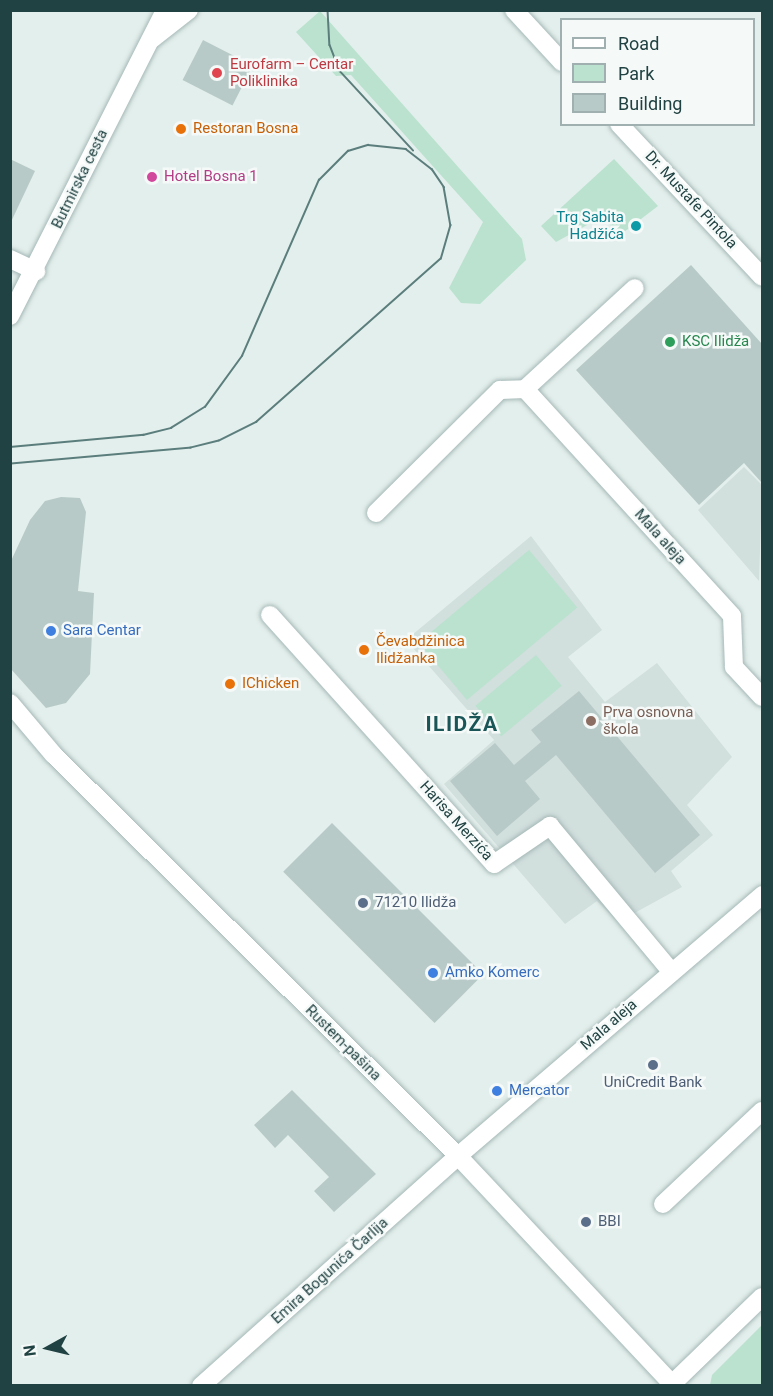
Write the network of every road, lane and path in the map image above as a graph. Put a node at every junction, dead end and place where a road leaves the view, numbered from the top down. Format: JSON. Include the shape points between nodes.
{"nodes":[{"id":1,"x":165,"y":10,"type":"edge"},
{"id":2,"x":189,"y":10,"type":"edge"},
{"id":3,"x":514,"y":10,"type":"edge"},
{"id":4,"x":148,"y":42,"type":"junction"},
{"id":5,"x":560,"y":61,"type":"edge"},
{"id":6,"x":621,"y":126,"type":"edge"},
{"id":7,"x":10,"y":259,"type":"edge"},
{"id":8,"x":36,"y":271,"type":"junction"},
{"id":9,"x":762,"y":277,"type":"edge"},
{"id":10,"x":636,"y":288,"type":"dead end"},
{"id":11,"x":10,"y":316,"type":"edge"},
{"id":12,"x":525,"y":389,"type":"junction"},
{"id":13,"x":376,"y":513,"type":"dead end"},
{"id":14,"x":270,"y":615,"type":"dead end"},
{"id":15,"x":762,"y":697,"type":"edge"},
{"id":16,"x":10,"y":703,"type":"edge"},
{"id":17,"x":762,"y":895,"type":"edge"},
{"id":18,"x":671,"y":971,"type":"junction"},
{"id":19,"x":762,"y":1112,"type":"edge"},
{"id":20,"x":458,"y":1156,"type":"junction"},
{"id":21,"x":663,"y":1204,"type":"dead end"},
{"id":22,"x":762,"y":1297,"type":"edge"},
{"id":23,"x":672,"y":1385,"type":"edge"},
{"id":24,"x":201,"y":1386,"type":"edge"}],
"edges":[{"from":1,"to":4,"type":"street","name":"Butmirska cesta"},
{"from":2,"to":4,"type":"street","name":"Butmirska cesta"},
{"from":3,"to":5,"type":"street"},
{"from":4,"to":8,"type":"street","name":"Butmirska cesta"},
{"from":6,"to":9,"type":"street","name":"Dr. Mustafe Pintola"},
{"from":7,"to":8,"type":"street"},
{"from":8,"to":11,"type":"street","name":"Butmirska cesta"},
{"from":10,"to":12,"type":"street"},
{"from":12,"to":13,"type":"street","via":[[500,390]]},
{"from":12,"to":15,"type":"street","name":"Mala aleja","via":[[732,616],[734,667]]},
{"from":14,"to":18,"type":"street","name":"Harisa Merzića","via":[[494,864],[550,826]]},
{"from":16,"to":20,"type":"street","name":"Rustem-pašina","via":[[53,754]]},
{"from":17,"to":18,"type":"street","name":"Mala aleja"},
{"from":18,"to":20,"type":"street","name":"Mala aleja"},
{"from":19,"to":21,"type":"street"},
{"from":20,"to":23,"type":"street","name":"Rustem-pašina"},
{"from":20,"to":24,"type":"street","name":"Emira Bogunića Čarlija"},
{"from":22,"to":23,"type":"street"}]}
